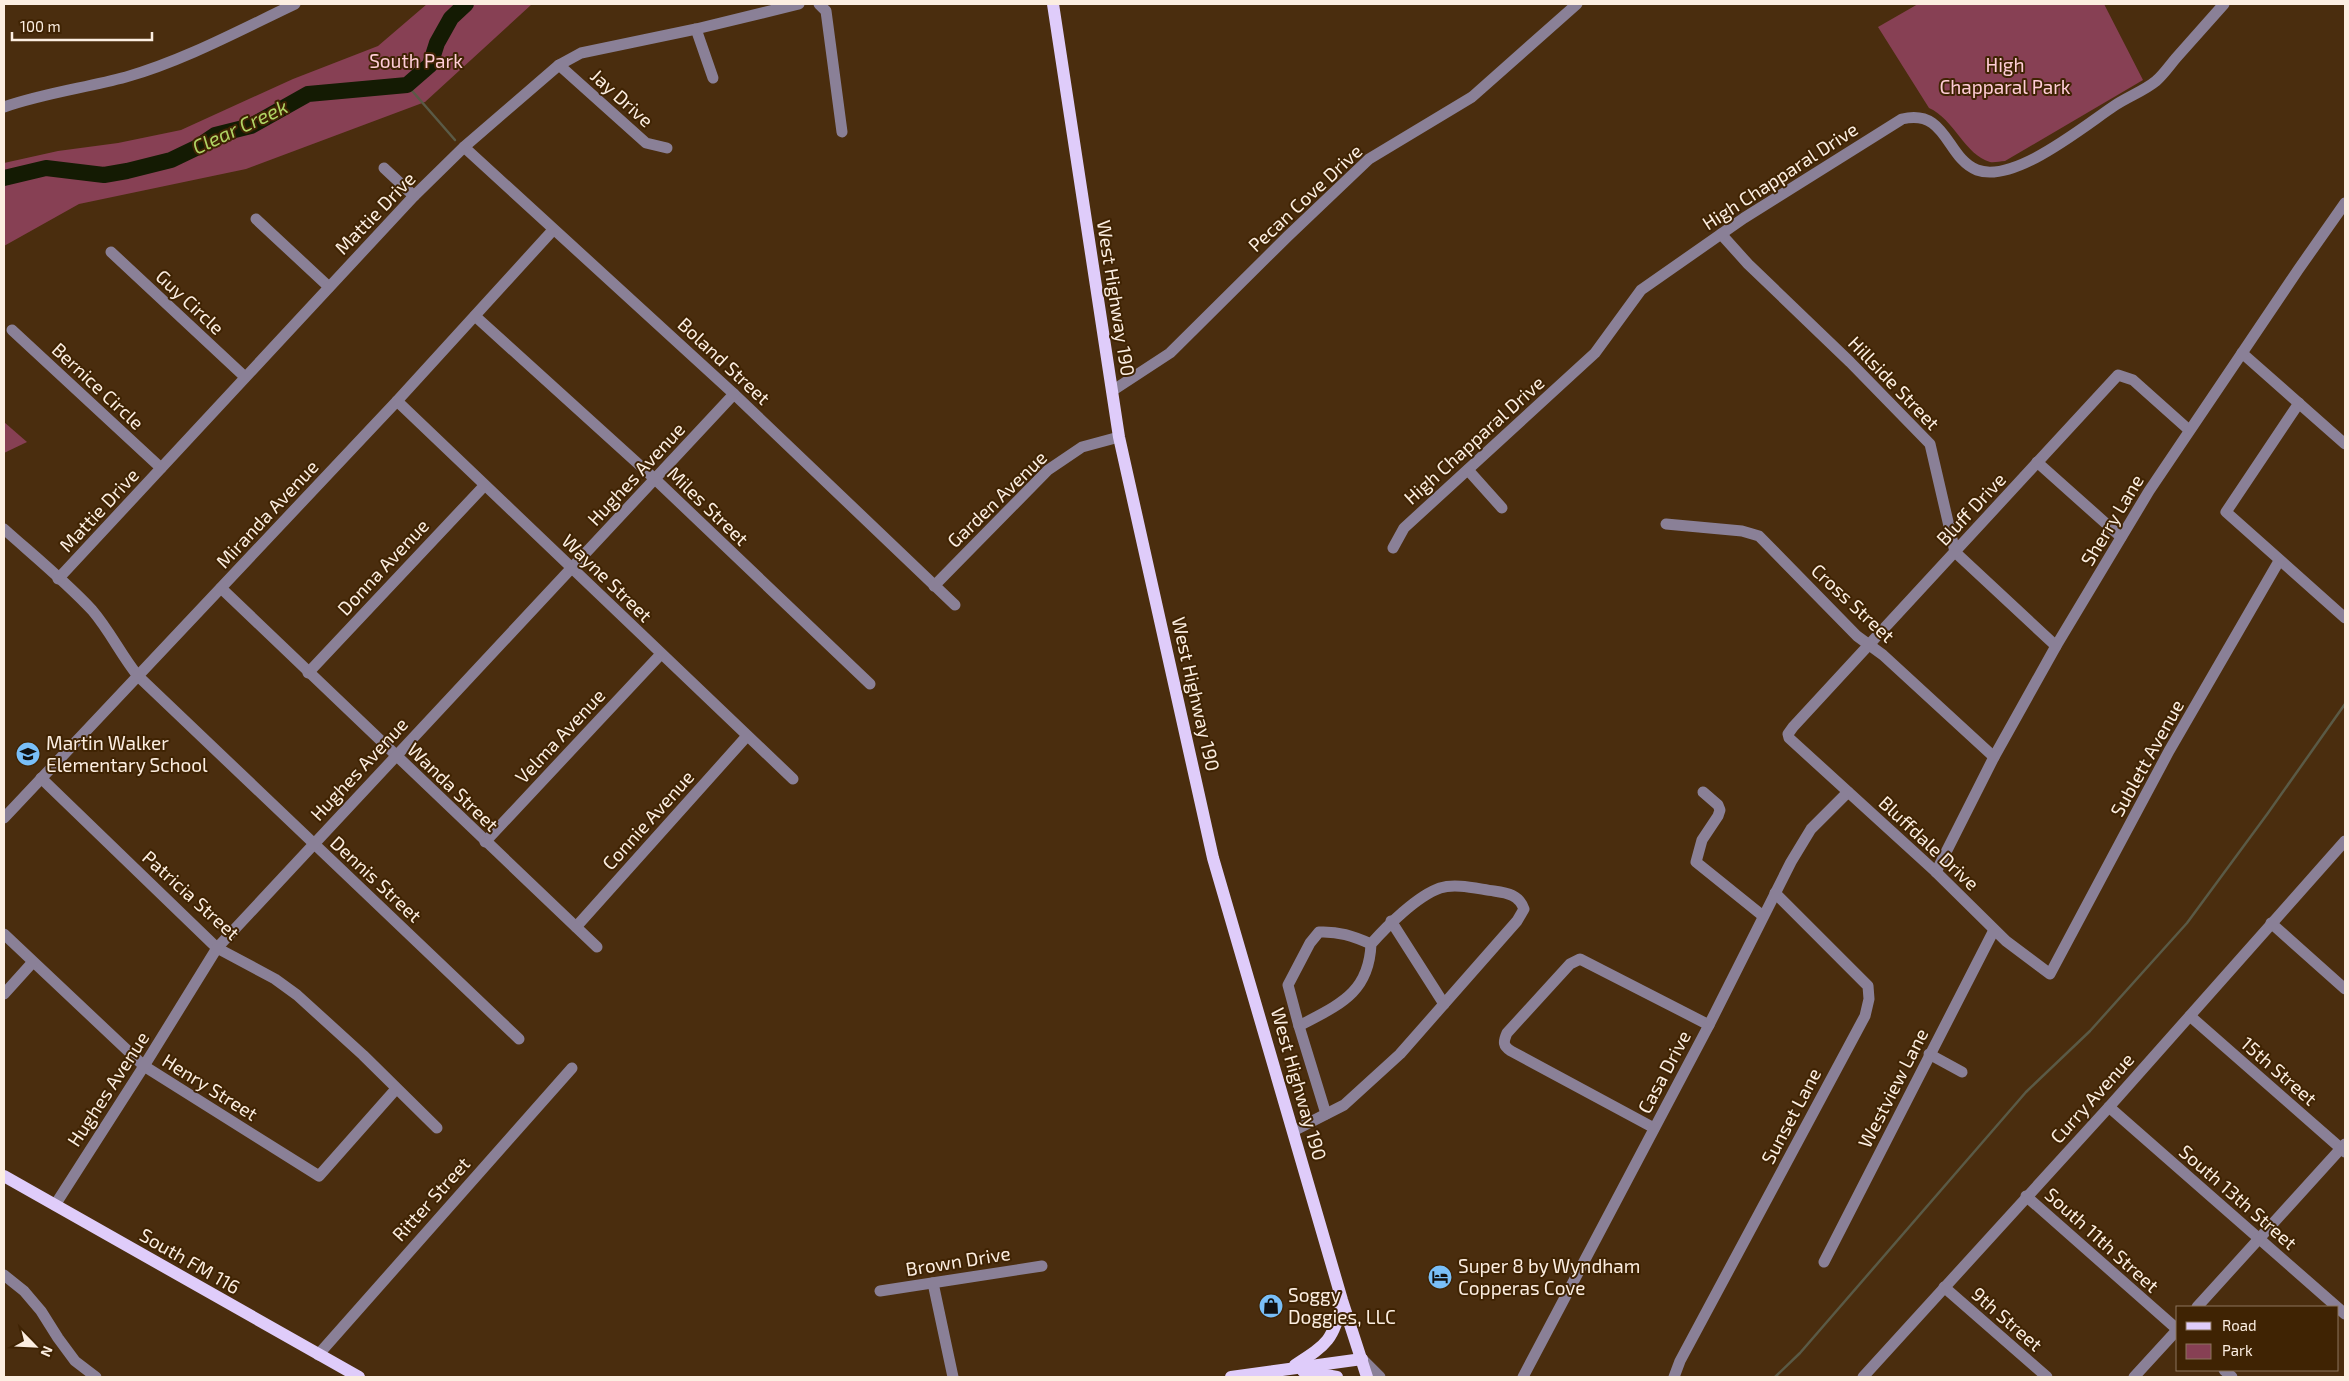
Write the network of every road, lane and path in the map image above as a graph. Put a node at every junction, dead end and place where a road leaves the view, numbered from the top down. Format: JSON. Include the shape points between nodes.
{"nodes":[{"id":1,"x":295,"y":4,"type":"edge"},
{"id":2,"x":799,"y":4,"type":"edge"},
{"id":3,"x":1052,"y":4,"type":"edge"},
{"id":4,"x":1577,"y":4,"type":"edge"},
{"id":5,"x":2224,"y":4,"type":"edge"},
{"id":6,"x":823,"y":7,"type":"edge"},
{"id":7,"x":696,"y":29,"type":"junction"},
{"id":8,"x":559,"y":65,"type":"junction"},
{"id":9,"x":713,"y":78,"type":"dead end"},
{"id":10,"x":4,"y":107,"type":"edge"},
{"id":11,"x":842,"y":132,"type":"dead end"},
{"id":12,"x":464,"y":148,"type":"junction"},
{"id":13,"x":668,"y":148,"type":"dead end"},
{"id":14,"x":384,"y":168,"type":"dead end"},
{"id":15,"x":414,"y":196,"type":"junction"},
{"id":16,"x":2345,"y":203,"type":"edge"},
{"id":17,"x":256,"y":219,"type":"dead end"},
{"id":18,"x":553,"y":230,"type":"junction"},
{"id":19,"x":1721,"y":234,"type":"junction"},
{"id":20,"x":111,"y":252,"type":"dead end"},
{"id":21,"x":329,"y":287,"type":"junction"},
{"id":22,"x":475,"y":316,"type":"junction"},
{"id":23,"x":12,"y":330,"type":"dead end"},
{"id":24,"x":2242,"y":352,"type":"junction"},
{"id":25,"x":246,"y":377,"type":"junction"},
{"id":26,"x":1112,"y":392,"type":"junction"},
{"id":27,"x":734,"y":394,"type":"junction"},
{"id":28,"x":397,"y":401,"type":"junction"},
{"id":29,"x":2299,"y":404,"type":"junction"},
{"id":30,"x":2189,"y":430,"type":"junction"},
{"id":31,"x":1119,"y":437,"type":"junction"},
{"id":32,"x":2345,"y":444,"type":"edge"},
{"id":33,"x":2038,"y":462,"type":"junction"},
{"id":34,"x":161,"y":468,"type":"junction"},
{"id":35,"x":1468,"y":470,"type":"junction"},
{"id":36,"x":656,"y":480,"type":"junction"},
{"id":37,"x":484,"y":486,"type":"junction"},
{"id":38,"x":1502,"y":508,"type":"dead end"},
{"id":39,"x":1666,"y":524,"type":"dead end"},
{"id":40,"x":4,"y":529,"type":"edge"},
{"id":41,"x":2121,"y":537,"type":"junction"},
{"id":42,"x":1393,"y":548,"type":"dead end"},
{"id":43,"x":1954,"y":552,"type":"junction"},
{"id":44,"x":2279,"y":561,"type":"junction"},
{"id":45,"x":572,"y":568,"type":"junction"},
{"id":46,"x":58,"y":579,"type":"junction"},
{"id":47,"x":934,"y":586,"type":"junction"},
{"id":48,"x":221,"y":588,"type":"junction"},
{"id":49,"x":955,"y":605,"type":"dead end"},
{"id":50,"x":2345,"y":618,"type":"edge"},
{"id":51,"x":1870,"y":645,"type":"junction"},
{"id":52,"x":2056,"y":646,"type":"junction"},
{"id":53,"x":661,"y":654,"type":"junction"},
{"id":54,"x":308,"y":673,"type":"junction"},
{"id":55,"x":138,"y":676,"type":"junction"},
{"id":56,"x":870,"y":684,"type":"dead end"},
{"id":57,"x":1788,"y":734,"type":"joint"},
{"id":58,"x":747,"y":736,"type":"junction"},
{"id":59,"x":395,"y":756,"type":"junction"},
{"id":60,"x":1994,"y":757,"type":"junction"},
{"id":61,"x":41,"y":778,"type":"junction"},
{"id":62,"x":793,"y":779,"type":"dead end"},
{"id":63,"x":1703,"y":792,"type":"dead end"},
{"id":64,"x":1848,"y":792,"type":"junction"},
{"id":65,"x":4,"y":818,"type":"edge"},
{"id":66,"x":485,"y":842,"type":"junction"},
{"id":67,"x":2345,"y":842,"type":"edge"},
{"id":68,"x":313,"y":844,"type":"junction"},
{"id":69,"x":1936,"y":872,"type":"junction"},
{"id":70,"x":1775,"y":894,"type":"junction"},
{"id":71,"x":1763,"y":916,"type":"junction"},
{"id":72,"x":1391,"y":921,"type":"junction"},
{"id":73,"x":2271,"y":923,"type":"junction"},
{"id":74,"x":576,"y":927,"type":"junction"},
{"id":75,"x":1994,"y":930,"type":"junction"},
{"id":76,"x":4,"y":934,"type":"edge"},
{"id":77,"x":1370,"y":944,"type":"junction"},
{"id":78,"x":597,"y":947,"type":"dead end"},
{"id":79,"x":217,"y":948,"type":"junction"},
{"id":80,"x":32,"y":963,"type":"junction"},
{"id":81,"x":2050,"y":974,"type":"joint"},
{"id":82,"x":2345,"y":989,"type":"edge"},
{"id":83,"x":4,"y":994,"type":"edge"},
{"id":84,"x":1444,"y":1004,"type":"junction"},
{"id":85,"x":2190,"y":1016,"type":"junction"},
{"id":86,"x":1709,"y":1025,"type":"junction"},
{"id":87,"x":1299,"y":1026,"type":"junction"},
{"id":88,"x":519,"y":1039,"type":"dead end"},
{"id":89,"x":1929,"y":1054,"type":"junction"},
{"id":90,"x":144,"y":1066,"type":"junction"},
{"id":91,"x":572,"y":1068,"type":"dead end"},
{"id":92,"x":1962,"y":1072,"type":"dead end"},
{"id":93,"x":396,"y":1089,"type":"junction"},
{"id":94,"x":2109,"y":1107,"type":"junction"},
{"id":95,"x":1326,"y":1114,"type":"junction"},
{"id":96,"x":436,"y":1128,"type":"dead end"},
{"id":97,"x":1654,"y":1128,"type":"junction"},
{"id":98,"x":1293,"y":1131,"type":"junction"},
{"id":99,"x":2344,"y":1148,"type":"edge"},
{"id":100,"x":4,"y":1176,"type":"edge"},
{"id":101,"x":2026,"y":1196,"type":"junction"},
{"id":102,"x":55,"y":1205,"type":"junction"},
{"id":103,"x":2260,"y":1239,"type":"junction"},
{"id":104,"x":1824,"y":1262,"type":"dead end"},
{"id":105,"x":1042,"y":1266,"type":"dead end"},
{"id":106,"x":4,"y":1275,"type":"edge"},
{"id":107,"x":933,"y":1283,"type":"junction"},
{"id":108,"x":1944,"y":1288,"type":"junction"},
{"id":109,"x":880,"y":1291,"type":"dead end"},
{"id":110,"x":1342,"y":1300,"type":"junction"},
{"id":111,"x":2198,"y":1306,"type":"edge"},
{"id":112,"x":2336,"y":1306,"type":"edge"},
{"id":113,"x":2176,"y":1327,"type":"edge"},
{"id":114,"x":2176,"y":1331,"type":"edge"},
{"id":115,"x":318,"y":1355,"type":"junction"},
{"id":116,"x":1362,"y":1359,"type":"junction"},
{"id":117,"x":1289,"y":1368,"type":"junction"},
{"id":118,"x":96,"y":1377,"type":"edge"},
{"id":119,"x":359,"y":1377,"type":"edge"},
{"id":120,"x":953,"y":1377,"type":"edge"},
{"id":121,"x":1231,"y":1377,"type":"edge"},
{"id":122,"x":1337,"y":1377,"type":"edge"},
{"id":123,"x":1367,"y":1377,"type":"edge"},
{"id":124,"x":1380,"y":1377,"type":"edge"},
{"id":125,"x":1523,"y":1377,"type":"edge"},
{"id":126,"x":1674,"y":1377,"type":"edge"},
{"id":127,"x":1863,"y":1377,"type":"edge"},
{"id":128,"x":2047,"y":1377,"type":"edge"},
{"id":129,"x":2134,"y":1377,"type":"edge"}],
"edges":[{"from":1,"to":10,"type":"street","via":[[185,56],[126,77],[33,97]]},
{"from":2,"to":7,"type":"street","name":"Mattie Drive"},
{"from":3,"to":26,"type":"main road","name":"West Highway 190"},
{"from":4,"to":26,"type":"street","name":"Pecan Cove Drive","via":[[1472,97],[1369,159],[1170,353]]},
{"from":5,"to":19,"type":"street","name":"High Chapparal Drive","via":[[2156,81],[2019,166],[2004,172],[1976,170],[1935,125],[1915,115],[1902,119]]},
{"from":6,"to":11,"type":"street"},
{"from":7,"to":8,"type":"street","name":"Mattie Drive","via":[[581,53]]},
{"from":7,"to":9,"type":"street"},
{"from":8,"to":12,"type":"street","name":"Mattie Drive"},
{"from":8,"to":13,"type":"street","name":"Jay Drive","via":[[646,143]]},
{"from":12,"to":15,"type":"street","name":"Mattie Drive"},
{"from":12,"to":18,"type":"street","name":"Boland Street"},
{"from":14,"to":15,"type":"street"},
{"from":15,"to":21,"type":"street","name":"Mattie Drive"},
{"from":16,"to":24,"type":"street","name":"Sherry Lane"},
{"from":17,"to":21,"type":"street"},
{"from":18,"to":22,"type":"street","name":"Miranda Avenue"},
{"from":18,"to":27,"type":"street","name":"Boland Street"},
{"from":19,"to":35,"type":"street","name":"High Chapparal Drive","via":[[1641,290],[1595,353]]},
{"from":19,"to":43,"type":"street","name":"Hillside Street","via":[[1930,444]]},
{"from":20,"to":25,"type":"street","name":"Guy Circle"},
{"from":21,"to":25,"type":"street","name":"Mattie Drive"},
{"from":22,"to":28,"type":"street","name":"Miranda Avenue"},
{"from":22,"to":36,"type":"street","name":"Miles Street"},
{"from":23,"to":34,"type":"street","name":"Bernice Circle"},
{"from":24,"to":29,"type":"street"},
{"from":24,"to":30,"type":"street","name":"Sherry Lane"},
{"from":25,"to":34,"type":"street","name":"Mattie Drive"},
{"from":26,"to":31,"type":"main road","name":"West Highway 190"},
{"from":27,"to":36,"type":"street","name":"Hughes Avenue"},
{"from":27,"to":47,"type":"street","name":"Boland Street"},
{"from":28,"to":37,"type":"street","name":"Wayne Street"},
{"from":28,"to":48,"type":"street","name":"Miranda Avenue"},
{"from":29,"to":32,"type":"street"},
{"from":29,"to":44,"type":"street","via":[[2226,512]]},
{"from":30,"to":33,"type":"street","name":"Bluff Drive","via":[[2133,380],[2118,375]]},
{"from":30,"to":41,"type":"street","name":"Sherry Lane"},
{"from":31,"to":47,"type":"street","name":"Garden Avenue","via":[[1082,446],[1048,470]]},
{"from":31,"to":98,"type":"main road","name":"West Highway 190","via":[[1213,858]]},
{"from":33,"to":41,"type":"street"},
{"from":33,"to":43,"type":"street","name":"Bluff Drive"},
{"from":34,"to":46,"type":"street","name":"Mattie Drive"},
{"from":35,"to":38,"type":"street"},
{"from":35,"to":42,"type":"street","name":"High Chapparal Drive","via":[[1404,528]]},
{"from":36,"to":45,"type":"street","name":"Hughes Avenue"},
{"from":36,"to":56,"type":"street","name":"Miles Street"},
{"from":37,"to":45,"type":"street","name":"Wayne Street"},
{"from":37,"to":54,"type":"street","name":"Donna Avenue"},
{"from":39,"to":51,"type":"street","name":"Cross Street","via":[[1742,531],[1759,536],[1857,636]]},
{"from":40,"to":46,"type":"street","name":"Dennis Street"},
{"from":41,"to":52,"type":"street","name":"Sherry Lane"},
{"from":43,"to":51,"type":"street","name":"Bluff Drive"},
{"from":43,"to":52,"type":"street"},
{"from":44,"to":50,"type":"street"},
{"from":44,"to":81,"type":"street","name":"Sublett Avenue","via":[[2169,751]]},
{"from":45,"to":53,"type":"street","name":"Wayne Street"},
{"from":45,"to":59,"type":"street","name":"Hughes Avenue"},
{"from":46,"to":55,"type":"street","name":"Dennis Street","via":[[91,609]]},
{"from":47,"to":49,"type":"street","name":"Boland Street"},
{"from":48,"to":54,"type":"street","name":"Wanda Street"},
{"from":48,"to":55,"type":"street","name":"Miranda Avenue"},
{"from":51,"to":57,"type":"street","name":"Bluff Drive"},
{"from":51,"to":60,"type":"street","name":"Cross Street"},
{"from":52,"to":60,"type":"street","name":"Sherry Lane"},
{"from":53,"to":58,"type":"street","name":"Wayne Street"},
{"from":53,"to":66,"type":"street","name":"Velma Avenue"},
{"from":54,"to":59,"type":"street","name":"Wanda Street"},
{"from":55,"to":61,"type":"street","name":"Miranda Avenue"},
{"from":55,"to":68,"type":"street","name":"Dennis Street"},
{"from":57,"to":64,"type":"street","name":"Bluffdale Drive"},
{"from":58,"to":62,"type":"street","name":"Wayne Street"},
{"from":58,"to":74,"type":"street","name":"Connie Avenue"},
{"from":59,"to":66,"type":"street","name":"Wanda Street"},
{"from":59,"to":68,"type":"street","name":"Hughes Avenue"},
{"from":60,"to":69,"type":"street","name":"Sherry Lane"},
{"from":61,"to":65,"type":"street","name":"Miranda Avenue"},
{"from":61,"to":79,"type":"street","name":"Patricia Street"},
{"from":63,"to":71,"type":"street","via":[[1720,810],[1702,840],[1696,862]]},
{"from":64,"to":69,"type":"street","name":"Bluffdale Drive"},
{"from":64,"to":70,"type":"street","name":"Casa Drive","via":[[1811,829]]},
{"from":66,"to":74,"type":"street","name":"Wanda Street"},
{"from":67,"to":73,"type":"street","name":"Curry Avenue"},
{"from":68,"to":79,"type":"street","name":"Hughes Avenue"},
{"from":68,"to":88,"type":"street","name":"Dennis Street"},
{"from":69,"to":75,"type":"street","name":"Bluffdale Drive"},
{"from":70,"to":71,"type":"street","name":"Casa Drive"},
{"from":70,"to":126,"type":"street","name":"Sunset Lane","via":[[1868,986],[1869,999],[1865,1016]]},
{"from":71,"to":86,"type":"street","name":"Casa Drive"},
{"from":72,"to":77,"type":"street"},
{"from":72,"to":84,"type":"street"},
{"from":72,"to":84,"type":"street","via":[[1440,888],[1453,886],[1509,893],[1522,901],[1524,910],[1517,921]]},
{"from":73,"to":82,"type":"street"},
{"from":73,"to":85,"type":"street","name":"Curry Avenue"},
{"from":74,"to":78,"type":"street","name":"Wanda Street"},
{"from":75,"to":81,"type":"street","name":"Bluffdale Drive"},
{"from":75,"to":89,"type":"street","name":"Westview Lane"},
{"from":76,"to":80,"type":"street","name":"Henry Street"},
{"from":77,"to":87,"type":"street","via":[[1370,959],[1364,979],[1343,1003]]},
{"from":77,"to":87,"type":"street","via":[[1354,936],[1319,932],[1288,985]]},
{"from":79,"to":90,"type":"street","name":"Hughes Avenue"},
{"from":79,"to":93,"type":"street","name":"Patricia Street","via":[[275,979],[297,995]]},
{"from":80,"to":83,"type":"street"},
{"from":80,"to":90,"type":"street","name":"Henry Street"},
{"from":84,"to":95,"type":"street","via":[[1400,1054],[1344,1105]]},
{"from":85,"to":94,"type":"street","name":"Curry Avenue"},
{"from":85,"to":99,"type":"street","name":"15th Street"},
{"from":86,"to":97,"type":"street","name":"Casa Drive"},
{"from":86,"to":97,"type":"street","via":[[1580,960],[1570,964],[1507,1033],[1504,1043],[1511,1051]]},
{"from":87,"to":95,"type":"street"},
{"from":89,"to":92,"type":"street"},
{"from":89,"to":104,"type":"street","name":"Westview Lane"},
{"from":90,"to":93,"type":"street","name":"Henry Street","via":[[319,1176]]},
{"from":90,"to":102,"type":"street","name":"Hughes Avenue"},
{"from":91,"to":115,"type":"street","name":"Ritter Street"},
{"from":93,"to":96,"type":"street","name":"Patricia Street"},
{"from":94,"to":101,"type":"street","name":"Curry Avenue"},
{"from":94,"to":103,"type":"street","name":"South 13th Street"},
{"from":95,"to":98,"type":"street"},
{"from":97,"to":125,"type":"street","name":"Casa Drive"},
{"from":98,"to":110,"type":"main road","name":"West Highway 190"},
{"from":99,"to":103,"type":"street"},
{"from":100,"to":102,"type":"main road","name":"South FM 116"},
{"from":101,"to":108,"type":"street","name":"Curry Avenue"},
{"from":101,"to":113,"type":"street","name":"South 11th Street"},
{"from":102,"to":115,"type":"main road","name":"South FM 116"},
{"from":103,"to":111,"type":"street"},
{"from":103,"to":112,"type":"street","name":"South 13th Street"},
{"from":105,"to":107,"type":"street","name":"Brown Drive"},
{"from":106,"to":118,"type":"street","via":[[41,1311],[75,1360]]},
{"from":107,"to":109,"type":"street","name":"Brown Drive"},
{"from":107,"to":120,"type":"street"},
{"from":108,"to":127,"type":"street","name":"Curry Avenue"},
{"from":108,"to":128,"type":"street","name":"9th Street"},
{"from":110,"to":116,"type":"main road","name":"West Highway 190"},
{"from":110,"to":117,"type":"main road","via":[[1337,1322],[1327,1343]]},
{"from":114,"to":129,"type":"street"},
{"from":115,"to":119,"type":"main road","name":"South FM 116"},
{"from":116,"to":117,"type":"main road"},
{"from":116,"to":123,"type":"main road","name":"West Highway 190"},
{"from":116,"to":124,"type":"street"},
{"from":117,"to":121,"type":"main road"},
{"from":117,"to":122,"type":"main road"}]}
